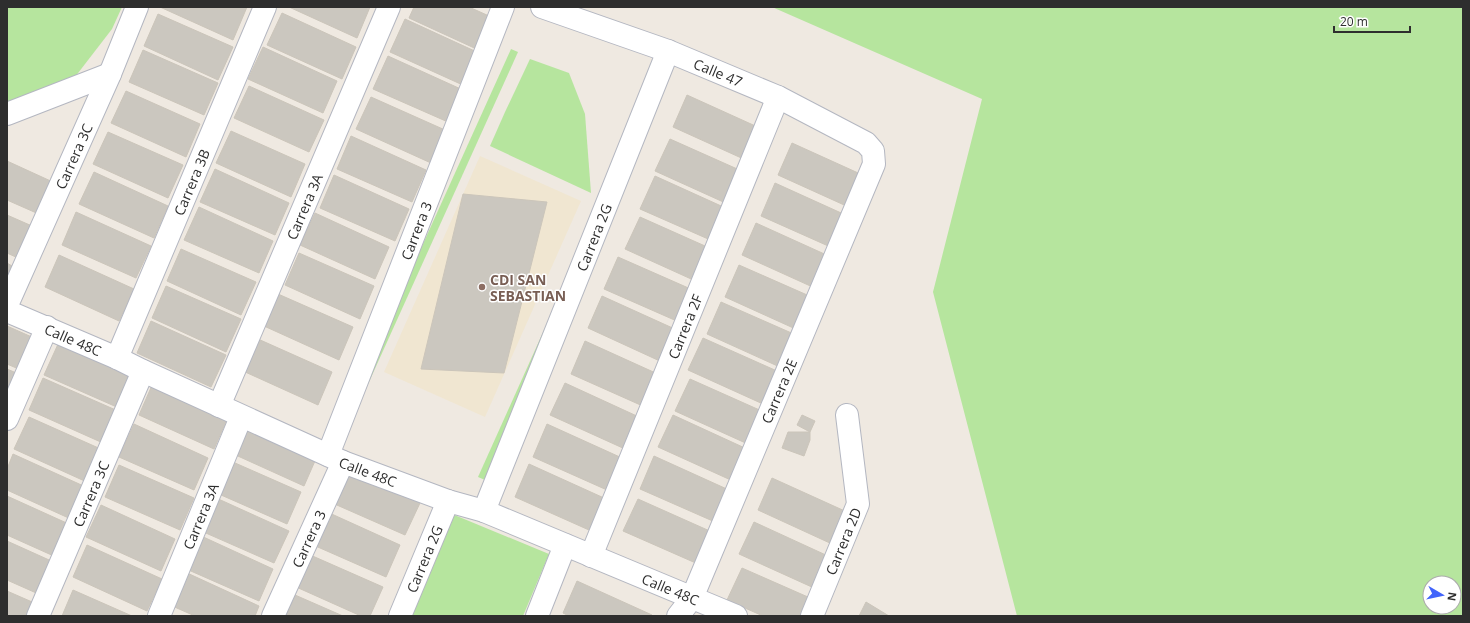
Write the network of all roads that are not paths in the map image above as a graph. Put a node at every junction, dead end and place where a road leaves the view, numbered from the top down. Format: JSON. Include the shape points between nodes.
{"nodes":[{"id":1,"x":137,"y":7,"type":"edge"},
{"id":2,"x":265,"y":7,"type":"edge"},
{"id":3,"x":389,"y":7,"type":"edge"},
{"id":4,"x":503,"y":7,"type":"edge"},
{"id":5,"x":542,"y":7,"type":"edge"},
{"id":6,"x":668,"y":51,"type":"junction"},
{"id":7,"x":110,"y":74,"type":"junction"},
{"id":8,"x":778,"y":97,"type":"junction"},
{"id":9,"x":7,"y":114,"type":"edge"},
{"id":10,"x":874,"y":164,"type":"joint"},
{"id":11,"x":7,"y":305,"type":"edge"},
{"id":12,"x":7,"y":311,"type":"edge"},
{"id":13,"x":47,"y":328,"type":"junction"},
{"id":14,"x":118,"y":358,"type":"junction"},
{"id":15,"x":143,"y":371,"type":"junction"},
{"id":16,"x":219,"y":406,"type":"junction"},
{"id":17,"x":847,"y":415,"type":"dead end"},
{"id":18,"x":241,"y":417,"type":"junction"},
{"id":19,"x":7,"y":419,"type":"edge"},
{"id":20,"x":335,"y":458,"type":"junction"},
{"id":21,"x":448,"y":501,"type":"junction"},
{"id":22,"x":484,"y":512,"type":"junction"},
{"id":23,"x":565,"y":545,"type":"junction"},
{"id":24,"x":591,"y":556,"type":"junction"},
{"id":25,"x":692,"y":598,"type":"junction"},
{"id":26,"x":38,"y":616,"type":"edge"},
{"id":27,"x":158,"y":616,"type":"edge"},
{"id":28,"x":273,"y":616,"type":"edge"},
{"id":29,"x":400,"y":616,"type":"edge"},
{"id":30,"x":537,"y":616,"type":"edge"},
{"id":31,"x":678,"y":616,"type":"edge"},
{"id":32,"x":736,"y":616,"type":"edge"},
{"id":33,"x":812,"y":616,"type":"edge"}],
"edges":[{"from":1,"to":7,"type":"street","name":"Carrera 3C"},
{"from":2,"to":14,"type":"street","name":"Carrera 3B"},
{"from":3,"to":16,"type":"street","name":"Carrera 3A"},
{"from":4,"to":20,"type":"street","name":"Carrera 3"},
{"from":5,"to":6,"type":"street","name":"Calle 47"},
{"from":6,"to":8,"type":"street","name":"Calle 47"},
{"from":6,"to":22,"type":"street","name":"Carrera 2G"},
{"from":7,"to":9,"type":"street"},
{"from":7,"to":11,"type":"street","name":"Carrera 3C"},
{"from":8,"to":10,"type":"street","name":"Calle 47","via":[[866,143],[873,151]]},
{"from":8,"to":24,"type":"street","name":"Carrera 2F"},
{"from":10,"to":25,"type":"street","name":"Carrera 2E"},
{"from":12,"to":13,"type":"street","name":"Calle 48C"},
{"from":13,"to":14,"type":"street","name":"Calle 48C"},
{"from":13,"to":19,"type":"street"},
{"from":14,"to":15,"type":"street","name":"Calle 48C"},
{"from":15,"to":16,"type":"street","name":"Calle 48C"},
{"from":15,"to":26,"type":"street","name":"Carrera 3C"},
{"from":16,"to":18,"type":"street","name":"Calle 48C"},
{"from":17,"to":33,"type":"street","name":"Carrera 2D","via":[[858,504]]},
{"from":18,"to":20,"type":"street","name":"Calle 48C"},
{"from":18,"to":27,"type":"street","name":"Carrera 3A"},
{"from":20,"to":21,"type":"street","name":"Calle 48C"},
{"from":20,"to":28,"type":"street","name":"Carrera 3"},
{"from":21,"to":22,"type":"street","name":"Calle 48C"},
{"from":21,"to":29,"type":"street","name":"Carrera 2G"},
{"from":22,"to":23,"type":"street","name":"Calle 48C"},
{"from":23,"to":24,"type":"street","name":"Calle 48C"},
{"from":23,"to":30,"type":"street"},
{"from":24,"to":25,"type":"street","name":"Calle 48C"},
{"from":25,"to":31,"type":"street","name":"Carrera 2E"},
{"from":25,"to":32,"type":"street","name":"Calle 48C"}]}
